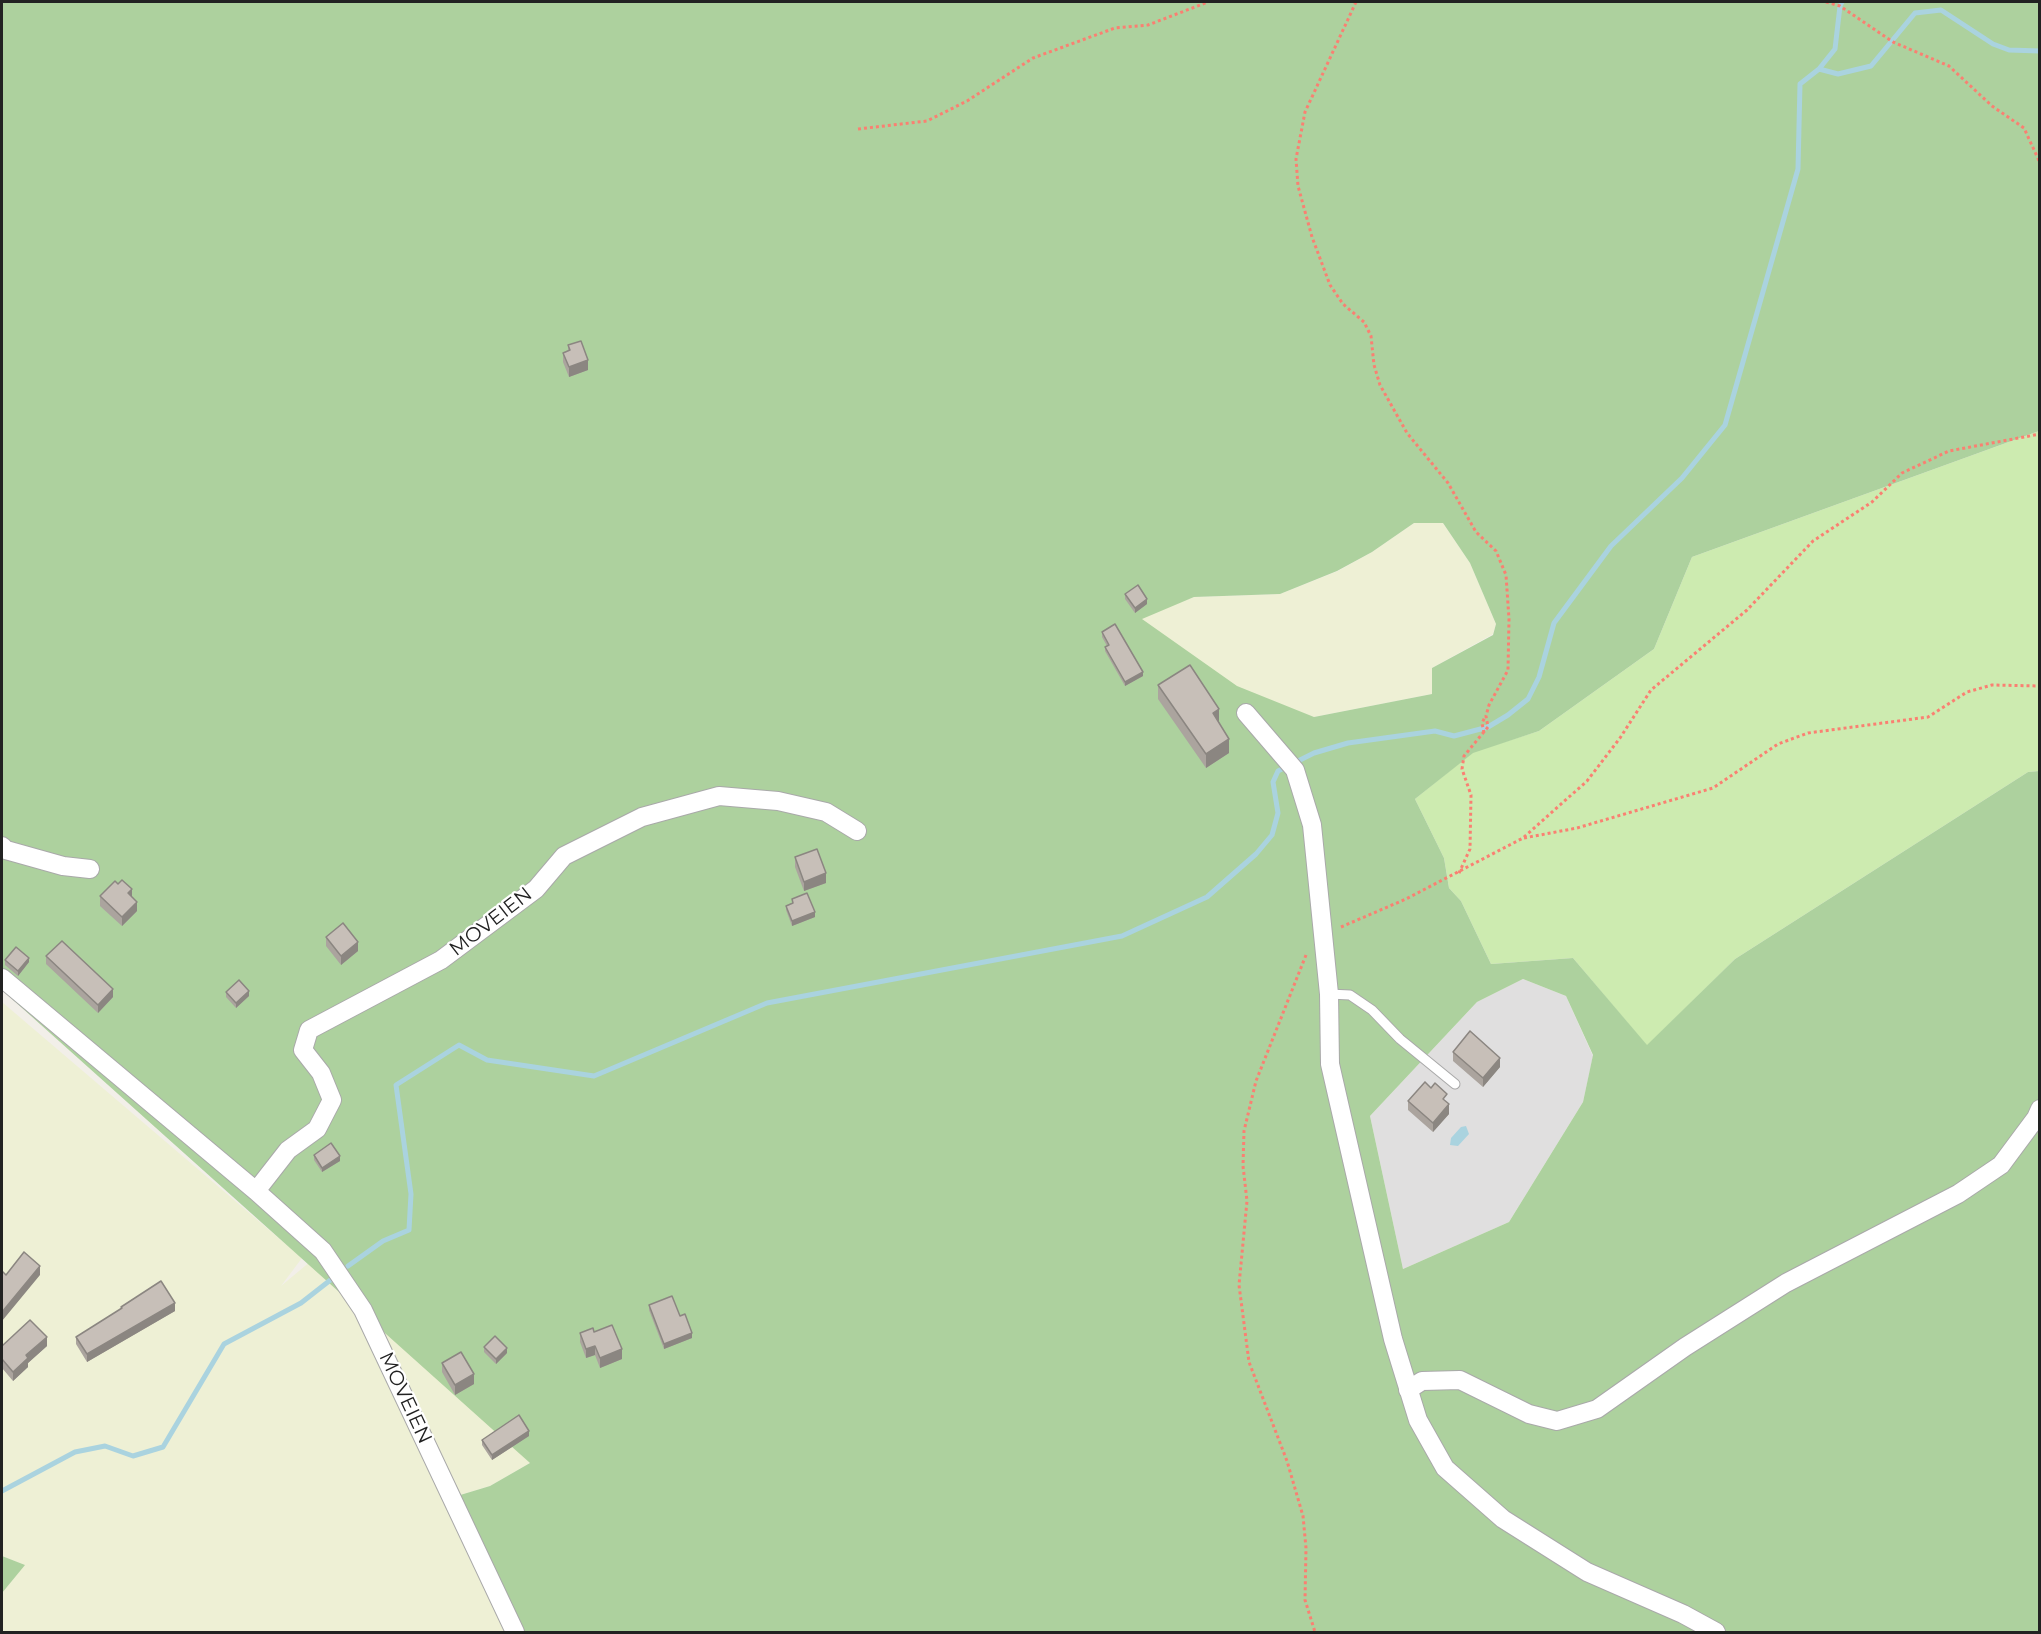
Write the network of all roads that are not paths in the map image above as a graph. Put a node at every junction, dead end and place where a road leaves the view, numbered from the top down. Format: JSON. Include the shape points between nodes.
{"nodes":[{"id":1,"x":1246,"y":713,"type":"dead end"},
{"id":2,"x":857,"y":831,"type":"dead end"},
{"id":3,"x":2,"y":846,"type":"edge"},
{"id":4,"x":90,"y":869,"type":"dead end"},
{"id":5,"x":2,"y":978,"type":"edge"},
{"id":6,"x":1329,"y":994,"type":"junction"},
{"id":7,"x":1455,"y":1084,"type":"dead end"},
{"id":8,"x":2040,"y":1109,"type":"edge"},
{"id":9,"x":256,"y":1191,"type":"junction"},
{"id":10,"x":1408,"y":1390,"type":"junction"},
{"id":11,"x":514,"y":1632,"type":"edge"},
{"id":12,"x":1716,"y":1632,"type":"edge"}],
"edges":[{"from":1,"to":6,"type":"street","via":[[1295,770],[1312,825]]},
{"from":2,"to":9,"type":"street","name":"MOVEIEN","via":[[826,812],[778,801],[718,796],[642,817],[564,856],[536,889],[441,960],[309,1030],[303,1050],[321,1072],[332,1100],[317,1129],[288,1150]]},
{"from":3,"to":4,"type":"street","via":[[63,867]]},
{"from":5,"to":9,"type":"street","name":"MOVEIEN"},
{"from":6,"to":7,"type":"lane","via":[[1350,995],[1372,1010],[1400,1039]]},
{"from":6,"to":10,"type":"street","via":[[1330,1064]]},
{"from":8,"to":10,"type":"street","via":[[2001,1165],[1958,1194],[1786,1283],[1597,1409],[1557,1421],[1529,1414],[1460,1380],[1422,1381]]},
{"from":9,"to":11,"type":"street","name":"MOVEIEN","via":[[323,1251],[363,1310]]},
{"from":10,"to":12,"type":"street","via":[[1418,1420],[1446,1468],[1503,1519],[1587,1572]]}]}
